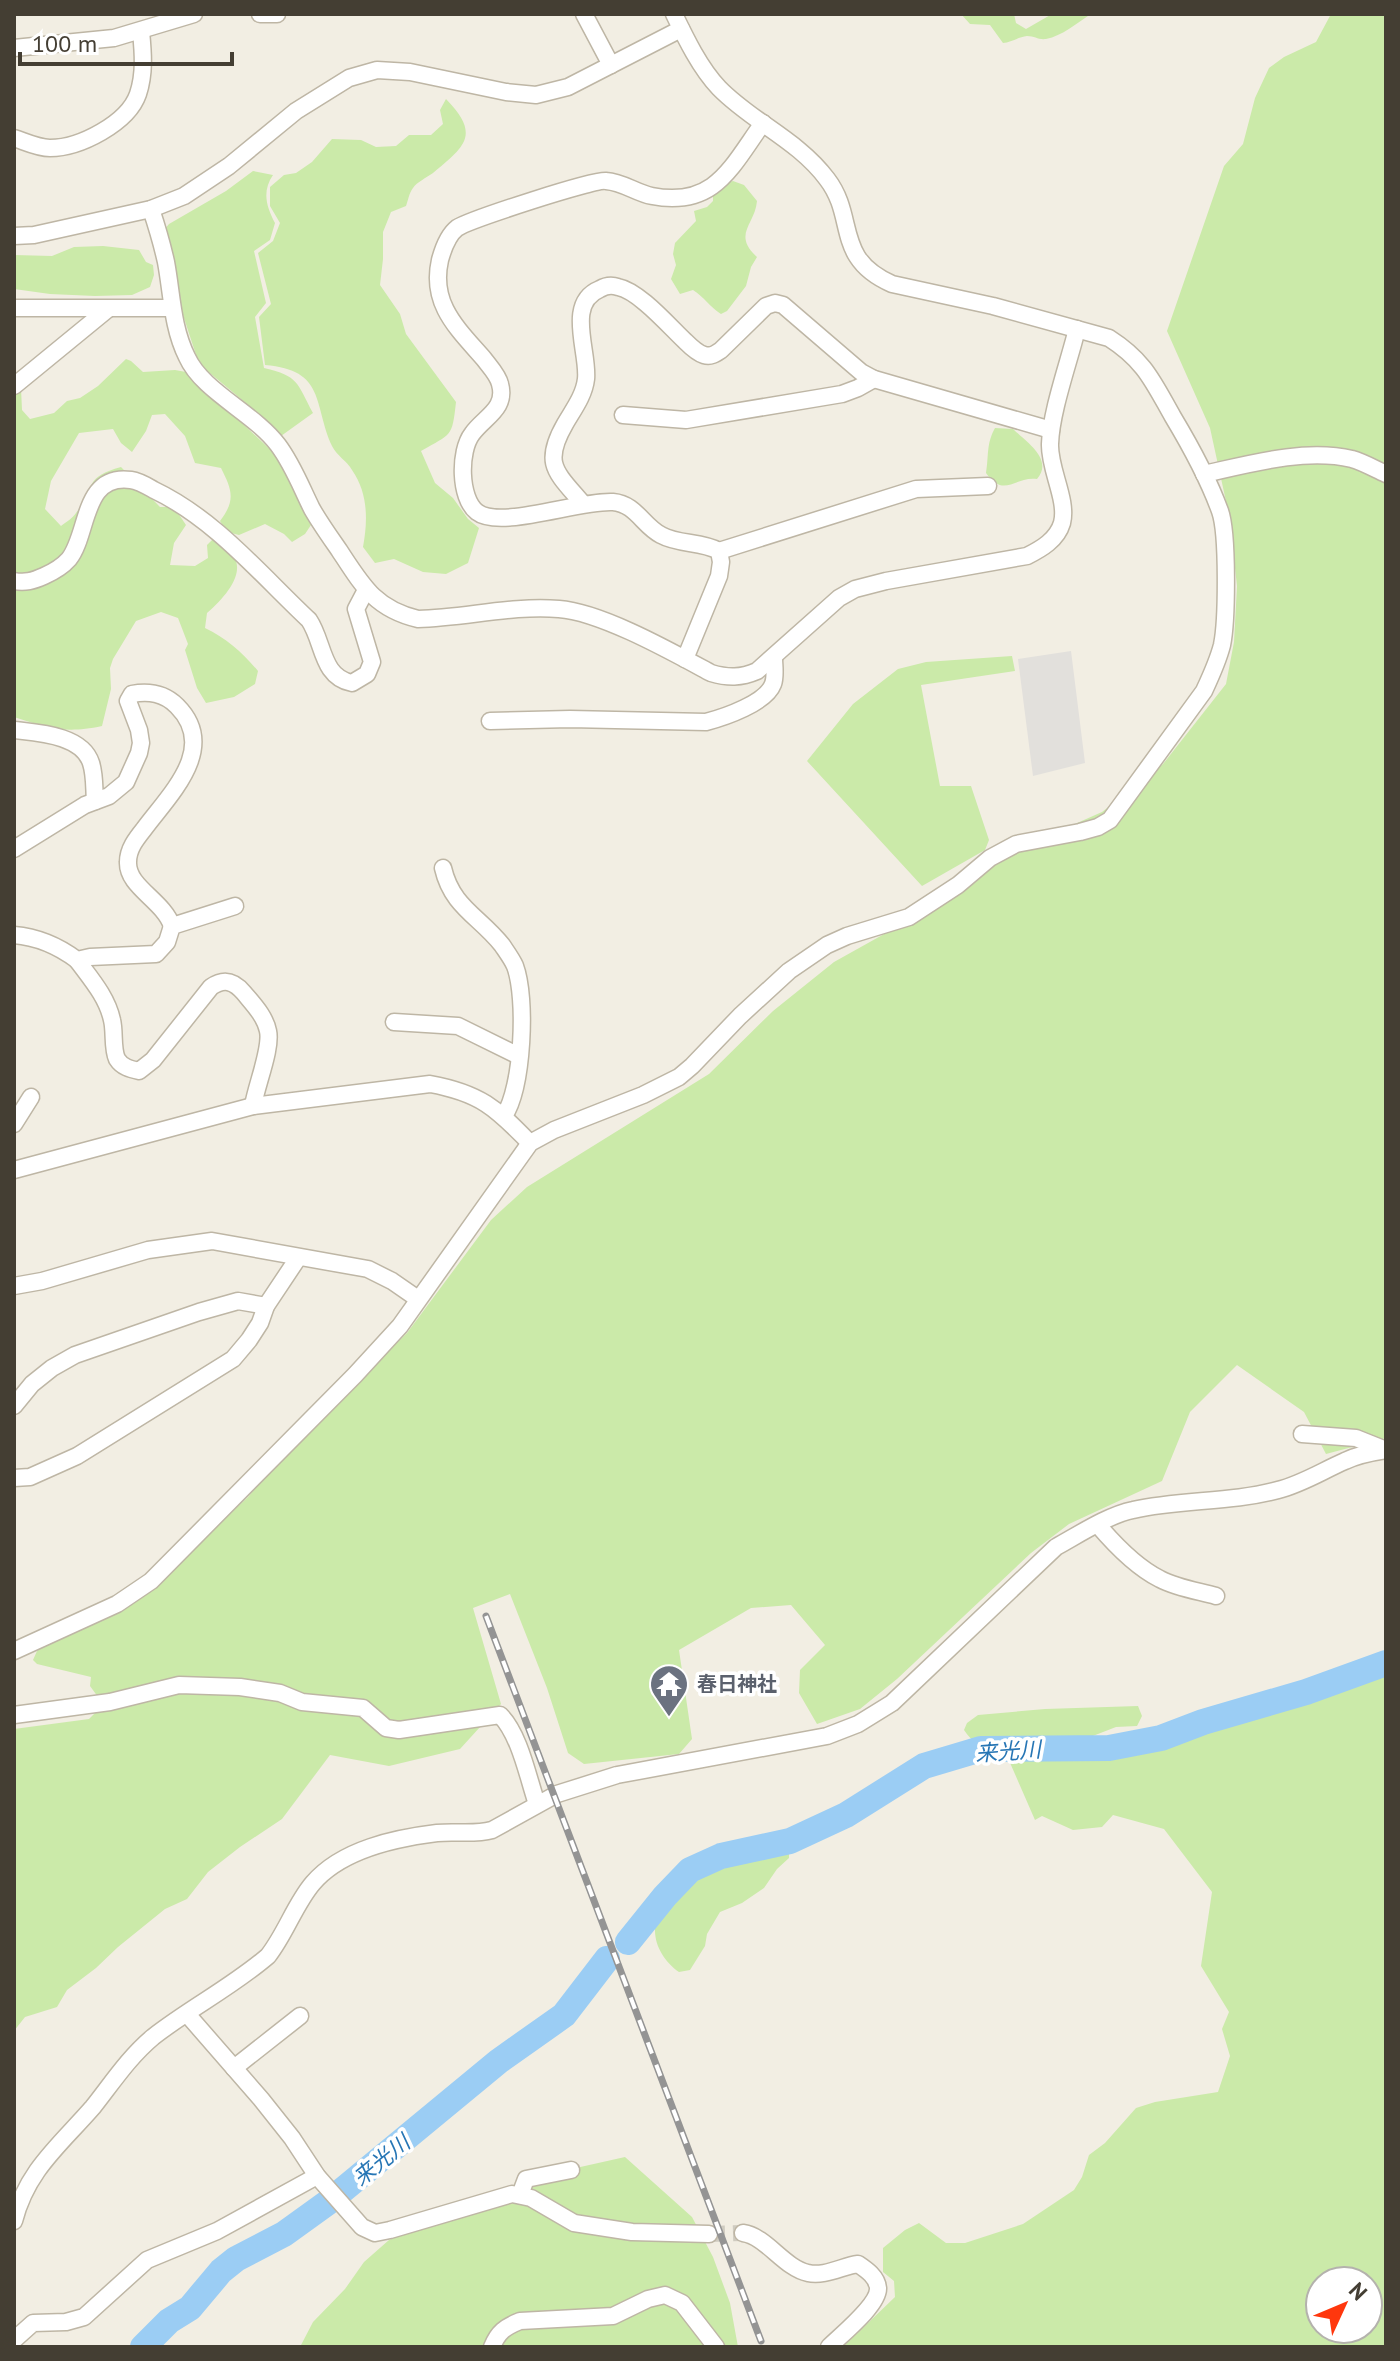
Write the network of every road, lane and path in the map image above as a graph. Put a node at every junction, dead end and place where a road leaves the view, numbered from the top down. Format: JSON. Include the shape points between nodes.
{"nodes":[{"id":1,"x":194,"y":14,"type":"edge"},
{"id":2,"x":260,"y":14,"type":"edge"},
{"id":3,"x":277,"y":14,"type":"edge"},
{"id":4,"x":584,"y":14,"type":"edge"},
{"id":5,"x":678,"y":22,"type":"edge"},
{"id":6,"x":141,"y":31,"type":"junction"},
{"id":7,"x":14,"y":48,"type":"edge"},
{"id":8,"x":611,"y":65,"type":"junction"},
{"id":9,"x":763,"y":123,"type":"junction"},
{"id":10,"x":14,"y":138,"type":"edge"},
{"id":11,"x":151,"y":209,"type":"junction"},
{"id":12,"x":14,"y":236,"type":"edge"},
{"id":13,"x":14,"y":308,"type":"edge"},
{"id":14,"x":172,"y":308,"type":"junction"},
{"id":15,"x":108,"y":309,"type":"junction"},
{"id":16,"x":1077,"y":329,"type":"junction"},
{"id":17,"x":874,"y":379,"type":"junction"},
{"id":18,"x":14,"y":386,"type":"edge"},
{"id":19,"x":623,"y":415,"type":"dead end"},
{"id":20,"x":1051,"y":430,"type":"junction"},
{"id":21,"x":1204,"y":474,"type":"junction"},
{"id":22,"x":1386,"y":474,"type":"edge"},
{"id":23,"x":988,"y":486,"type":"dead end"},
{"id":24,"x":583,"y":504,"type":"junction"},
{"id":25,"x":719,"y":551,"type":"junction"},
{"id":26,"x":14,"y":581,"type":"edge"},
{"id":27,"x":366,"y":590,"type":"junction"},
{"id":28,"x":774,"y":658,"type":"junction"},
{"id":29,"x":685,"y":659,"type":"junction"},
{"id":30,"x":490,"y":721,"type":"dead end"},
{"id":31,"x":14,"y":730,"type":"edge"},
{"id":32,"x":95,"y":801,"type":"junction"},
{"id":33,"x":14,"y":849,"type":"edge"},
{"id":34,"x":443,"y":868,"type":"dead end"},
{"id":35,"x":235,"y":906,"type":"dead end"},
{"id":36,"x":172,"y":926,"type":"junction"},
{"id":37,"x":14,"y":935,"type":"edge"},
{"id":38,"x":77,"y":960,"type":"junction"},
{"id":39,"x":394,"y":1022,"type":"dead end"},
{"id":40,"x":519,"y":1056,"type":"junction"},
{"id":41,"x":31,"y":1097,"type":"dead end"},
{"id":42,"x":253,"y":1106,"type":"junction"},
{"id":43,"x":504,"y":1116,"type":"junction"},
{"id":44,"x":14,"y":1124,"type":"edge"},
{"id":45,"x":530,"y":1143,"type":"junction"},
{"id":46,"x":14,"y":1170,"type":"edge"},
{"id":47,"x":298,"y":1258,"type":"junction"},
{"id":48,"x":14,"y":1286,"type":"edge"},
{"id":49,"x":418,"y":1299,"type":"junction"},
{"id":50,"x":266,"y":1306,"type":"junction"},
{"id":51,"x":14,"y":1406,"type":"edge"},
{"id":52,"x":1302,"y":1434,"type":"dead end"},
{"id":53,"x":1386,"y":1450,"type":"edge"},
{"id":54,"x":14,"y":1478,"type":"edge"},
{"id":55,"x":1098,"y":1525,"type":"junction"},
{"id":56,"x":1216,"y":1596,"type":"dead end"},
{"id":57,"x":14,"y":1651,"type":"edge"},
{"id":58,"x":14,"y":1715,"type":"edge"},
{"id":59,"x":537,"y":1804,"type":"junction"},
{"id":60,"x":187,"y":2014,"type":"junction"},
{"id":61,"x":300,"y":2016,"type":"dead end"},
{"id":62,"x":234,"y":2068,"type":"junction"},
{"id":63,"x":571,"y":2170,"type":"dead end"},
{"id":64,"x":320,"y":2180,"type":"junction"},
{"id":65,"x":520,"y":2195,"type":"junction"},
{"id":66,"x":17,"y":2199,"type":"edge"},
{"id":67,"x":14,"y":2221,"type":"edge"},
{"id":68,"x":743,"y":2233,"type":"tunnel mouth"},
{"id":69,"x":709,"y":2234,"type":"tunnel mouth"},
{"id":70,"x":14,"y":2340,"type":"edge"},
{"id":71,"x":492,"y":2347,"type":"edge"},
{"id":72,"x":716,"y":2347,"type":"edge"},
{"id":73,"x":829,"y":2347,"type":"edge"}],
"edges":[{"from":1,"to":6,"type":"street"},
{"from":2,"to":3,"type":"street"},
{"from":4,"to":8,"type":"street"},
{"from":5,"to":8,"type":"street"},
{"from":5,"to":9,"type":"street","via":[[718,87]]},
{"from":6,"to":7,"type":"street"},
{"from":6,"to":10,"type":"street","via":[[142,78],[123,117],[69,146],[36,146]]},
{"from":8,"to":11,"type":"street","via":[[568,87],[536,95],[410,72],[377,70],[349,78],[296,111],[204,185]]},
{"from":9,"to":16,"type":"street","via":[[815,164],[830,183],[850,245],[876,277]]},
{"from":9,"to":24,"type":"street","via":[[716,185],[699,195],[653,196],[600,180],[468,223],[448,240],[439,268],[440,300],[498,378],[502,395],[496,410],[468,441],[465,496],[480,515],[491,519]]},
{"from":11,"to":12,"type":"street"},
{"from":11,"to":14,"type":"street"},
{"from":13,"to":15,"type":"street"},
{"from":14,"to":15,"type":"street"},
{"from":14,"to":27,"type":"street","via":[[194,369],[277,444],[313,511]]},
{"from":15,"to":18,"type":"street"},
{"from":16,"to":20,"type":"street"},
{"from":16,"to":21,"type":"street","via":[[1109,338],[1142,364]]},
{"from":17,"to":19,"type":"street","via":[[842,394],[686,420]]},
{"from":17,"to":20,"type":"street"},
{"from":17,"to":24,"type":"street","via":[[783,305],[766,306],[708,356],[626,290],[604,287],[583,304],[586,381],[553,454],[556,471]]},
{"from":20,"to":28,"type":"street","via":[[1050,456],[1062,522],[1043,548],[1027,556],[855,589]]},
{"from":21,"to":22,"type":"street","via":[[1262,461],[1321,456],[1353,459]]},
{"from":21,"to":45,"type":"street","via":[[1224,523],[1223,642],[1204,691],[1110,820],[1080,832],[1016,844],[909,917],[827,945],[789,971],[679,1077]]},
{"from":23,"to":25,"type":"street","via":[[916,489]]},
{"from":24,"to":25,"type":"street","via":[[625,505],[657,534]]},
{"from":25,"to":29,"type":"street","via":[[719,576]]},
{"from":26,"to":27,"type":"street","via":[[29,582],[60,568],[76,547],[93,497],[114,480],[133,480],[180,502],[236,550],[309,620],[329,668],[352,683],[367,674],[372,662],[356,609]]},
{"from":27,"to":29,"type":"street","via":[[383,606],[418,619],[529,609],[574,611]]},
{"from":28,"to":29,"type":"street","via":[[743,678],[718,675]]},
{"from":28,"to":30,"type":"street","via":[[775,677],[768,692],[706,722]]},
{"from":31,"to":32,"type":"street","via":[[73,742],[91,760]]},
{"from":32,"to":33,"type":"street"},
{"from":32,"to":36,"type":"street","via":[[126,782],[139,753],[139,730],[128,701],[132,694],[154,693],[175,703],[191,726],[193,754],[134,841],[128,863],[135,882],[163,908]]},
{"from":34,"to":40,"type":"street","via":[[455,899],[501,943],[514,964],[520,985]]},
{"from":35,"to":36,"type":"street"},
{"from":36,"to":38,"type":"street","via":[[156,954]]},
{"from":37,"to":38,"type":"street","via":[[52,944]]},
{"from":38,"to":42,"type":"street","via":[[106,1003],[118,1060],[139,1071],[211,987],[223,981],[238,986],[262,1015],[269,1036]]},
{"from":39,"to":40,"type":"street","via":[[458,1026]]},
{"from":40,"to":43,"type":"street","via":[[516,1091]]},
{"from":41,"to":44,"type":"street"},
{"from":42,"to":43,"type":"street","via":[[430,1084],[474,1096]]},
{"from":42,"to":46,"type":"street"},
{"from":43,"to":45,"type":"street"},
{"from":45,"to":49,"type":"street"},
{"from":47,"to":48,"type":"street","via":[[212,1241],[148,1250]]},
{"from":47,"to":49,"type":"street","via":[[368,1269]]},
{"from":47,"to":50,"type":"street"},
{"from":49,"to":57,"type":"street","via":[[355,1375],[151,1581],[117,1604]]},
{"from":50,"to":51,"type":"street","via":[[238,1301],[75,1355],[32,1384]]},
{"from":50,"to":54,"type":"street","via":[[233,1359],[77,1456],[30,1477]]},
{"from":52,"to":53,"type":"street","via":[[1356,1438]]},
{"from":53,"to":55,"type":"street","via":[[1348,1459],[1281,1489],[1240,1499],[1129,1510]]},
{"from":55,"to":56,"type":"street","via":[[1162,1580]]},
{"from":55,"to":59,"type":"street","via":[[1056,1547],[892,1703],[858,1724],[800,1743],[617,1775]]},
{"from":58,"to":59,"type":"street","via":[[110,1702],[179,1685],[240,1687],[302,1702],[363,1708],[386,1728],[399,1730],[500,1715],[520,1752]]},
{"from":59,"to":60,"type":"street","via":[[492,1830],[437,1833],[371,1847],[347,1858],[315,1881],[268,1956]]},
{"from":60,"to":62,"type":"street"},
{"from":60,"to":66,"type":"street","via":[[141,2048],[51,2150]]},
{"from":61,"to":62,"type":"street"},
{"from":62,"to":64,"type":"street"},
{"from":63,"to":65,"type":"street","via":[[526,2179]]},
{"from":64,"to":65,"type":"street","via":[[362,2227],[375,2233],[485,2200]]},
{"from":64,"to":70,"type":"street","via":[[147,2260],[84,2317],[33,2323]]},
{"from":65,"to":69,"type":"street","via":[[574,2223],[632,2232]]},
{"from":66,"to":67,"type":"street"},
{"from":68,"to":73,"type":"street","via":[[808,2273],[858,2264],[871,2272],[878,2292]]},
{"from":71,"to":72,"type":"street","via":[[497,2334],[520,2321],[613,2316],[665,2295],[682,2303]]}]}
